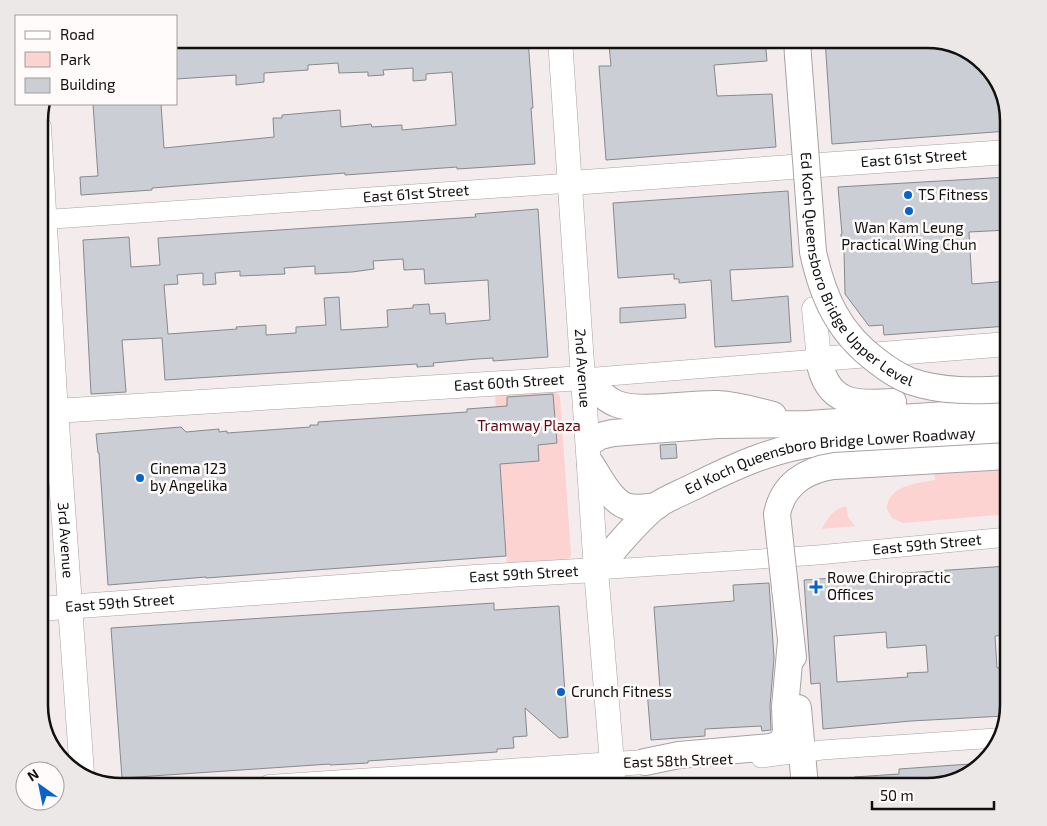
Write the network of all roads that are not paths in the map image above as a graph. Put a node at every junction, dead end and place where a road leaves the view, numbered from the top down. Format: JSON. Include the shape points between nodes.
{"nodes":[{"id":1,"x":561,"y":48,"type":"edge"},
{"id":2,"x":798,"y":48,"type":"edge"},
{"id":3,"x":1000,"y":153,"type":"edge"},
{"id":4,"x":820,"y":165,"type":"dead end"},
{"id":5,"x":791,"y":167,"type":"dead end"},
{"id":6,"x":571,"y":183,"type":"junction"},
{"id":7,"x":48,"y":219,"type":"edge"},
{"id":8,"x":814,"y":309,"type":"dead end"},
{"id":9,"x":1000,"y":345,"type":"edge"},
{"id":10,"x":819,"y":359,"type":"junction"},
{"id":11,"x":584,"y":378,"type":"junction"},
{"id":12,"x":1000,"y":389,"type":"edge"},
{"id":13,"x":1000,"y":396,"type":"edge"},
{"id":14,"x":48,"y":411,"type":"edge"},
{"id":15,"x":1000,"y":412,"type":"edge"},
{"id":16,"x":808,"y":424,"type":"junction"},
{"id":17,"x":1000,"y":432,"type":"edge"},
{"id":18,"x":1000,"y":447,"type":"edge"},
{"id":19,"x":946,"y":451,"type":"dead end"},
{"id":20,"x":590,"y":453,"type":"junction"},
{"id":21,"x":1000,"y":456,"type":"edge"},
{"id":22,"x":657,"y":506,"type":"junction"},
{"id":23,"x":1000,"y":538,"type":"edge"},
{"id":24,"x":596,"y":570,"type":"junction"},
{"id":25,"x":70,"y":607,"type":"junction"},
{"id":26,"x":48,"y":608,"type":"edge"},
{"id":27,"x":791,"y":641,"type":"junction"},
{"id":28,"x":992,"y":738,"type":"edge"},
{"id":29,"x":803,"y":753,"type":"junction"},
{"id":30,"x":645,"y":762,"type":"junction"},
{"id":31,"x":612,"y":764,"type":"junction"},
{"id":32,"x":82,"y":767,"type":"edge"},
{"id":33,"x":403,"y":778,"type":"edge"},
{"id":34,"x":613,"y":778,"type":"edge"},
{"id":35,"x":804,"y":778,"type":"edge"}],
"edges":[{"from":1,"to":6,"type":"main road","name":"2nd Avenue"},
{"from":2,"to":12,"type":"highway","name":"Ed Koch Queensboro Bridge Upper Level","bridge":true,"via":[[813,252],[826,299],[839,322],[869,355],[910,381],[954,390]]},
{"from":3,"to":4,"type":"main road","name":"East 61st Street"},
{"from":5,"to":6,"type":"main road","name":"East 61st Street"},
{"from":6,"to":7,"type":"street","name":"East 61st Street"},
{"from":6,"to":11,"type":"main road","name":"2nd Avenue"},
{"from":8,"to":10,"type":"main road"},
{"from":9,"to":10,"type":"main road","name":"East 60th Street"},
{"from":10,"to":11,"type":"street","name":"East 60th Street"},
{"from":10,"to":13,"type":"highway","via":[[822,375],[831,390],[850,402],[874,404]]},
{"from":11,"to":14,"type":"main road","name":"East 60th Street"},
{"from":11,"to":16,"type":"highway","via":[[608,399],[625,406],[732,405]]},
{"from":11,"to":20,"type":"main road","name":"2nd Avenue"},
{"from":14,"to":25,"type":"main road","name":"3rd Avenue"},
{"from":15,"to":16,"type":"highway"},
{"from":16,"to":20,"type":"highway","via":[[717,425],[613,432],[600,436]]},
{"from":17,"to":22,"type":"highway","name":"Ed Koch Queensboro Bridge Lower Roadway","via":[[794,447],[767,454],[710,478]]},
{"from":18,"to":19,"type":"street"},
{"from":20,"to":22,"type":"highway","via":[[612,494],[621,503],[637,508]]},
{"from":20,"to":24,"type":"main road","name":"2nd Avenue"},
{"from":21,"to":27,"type":"highway","bridge":true,"via":[[824,467],[802,476],[786,490],[777,514]]},
{"from":22,"to":24,"type":"highway"},
{"from":23,"to":24,"type":"street","name":"East 59th Street"},
{"from":24,"to":25,"type":"main road","name":"East 59th Street"},
{"from":24,"to":31,"type":"main road","name":"2nd Avenue"},
{"from":25,"to":26,"type":"main road","name":"East 59th Street"},
{"from":25,"to":32,"type":"main road","name":"3rd Avenue"},
{"from":27,"to":29,"type":"highway"},
{"from":27,"to":30,"type":"highway","via":[[786,732],[782,743],[771,747],[680,754]]},
{"from":28,"to":29,"type":"street","name":"East 58th Street"},
{"from":29,"to":30,"type":"street","name":"East 58th Street","via":[[681,763]]},
{"from":29,"to":35,"type":"highway"},
{"from":30,"to":31,"type":"main road","name":"East 58th Street"},
{"from":31,"to":33,"type":"main road","name":"East 58th Street"},
{"from":31,"to":34,"type":"main road","name":"2nd Avenue"}]}
